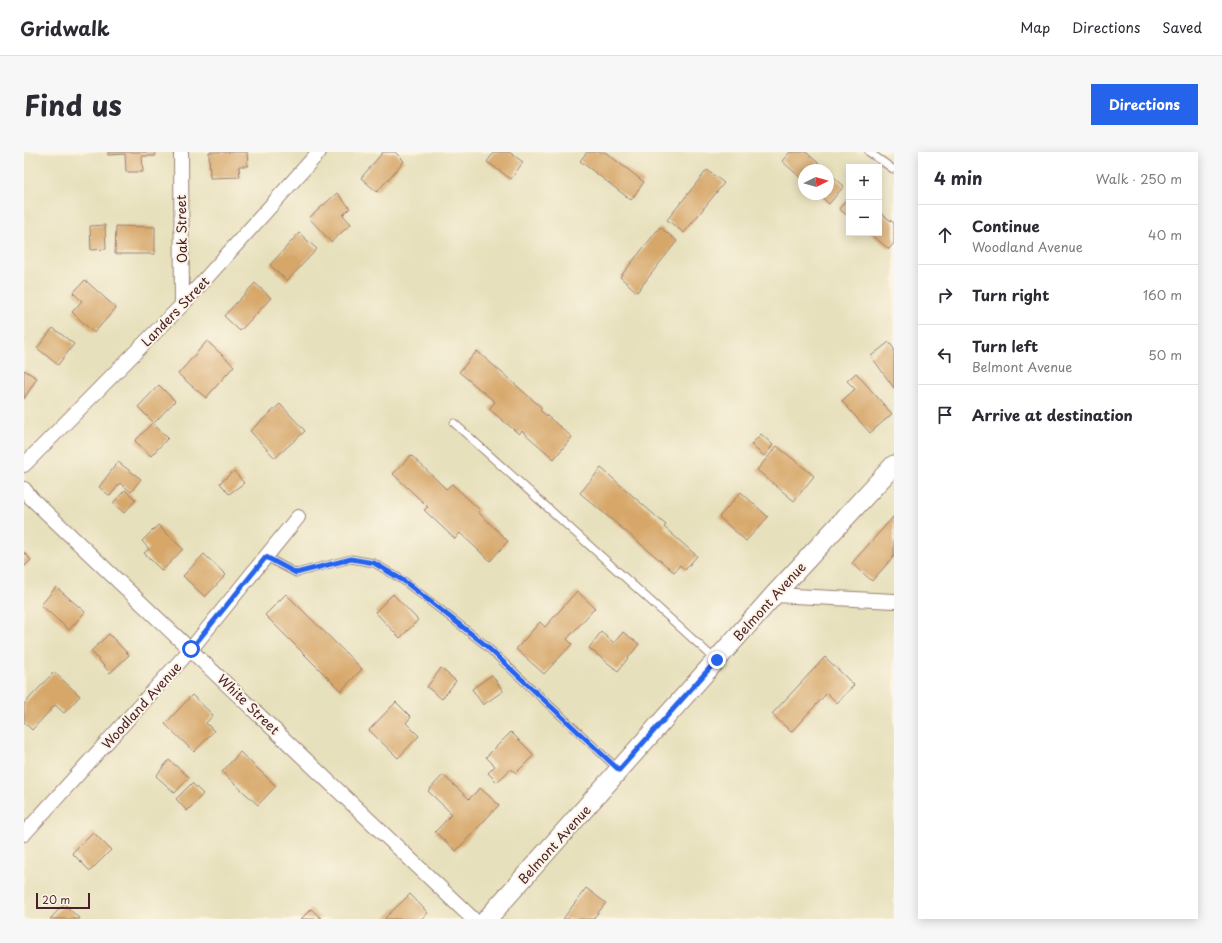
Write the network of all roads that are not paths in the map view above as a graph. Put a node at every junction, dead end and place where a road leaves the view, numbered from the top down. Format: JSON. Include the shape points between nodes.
{"nodes":[{"id":1,"x":181,"y":152,"type":"edge"},
{"id":2,"x":319,"y":152,"type":"edge"},
{"id":3,"x":869,"y":152,"type":"edge"},
{"id":4,"x":893,"y":169,"type":"dead end"},
{"id":5,"x":182,"y":305,"type":"junction"},
{"id":6,"x":454,"y":423,"type":"dead end"},
{"id":7,"x":24,"y":465,"type":"edge"},
{"id":8,"x":894,"y":465,"type":"edge"},
{"id":9,"x":24,"y":489,"type":"edge"},
{"id":10,"x":298,"y":516,"type":"dead end"},
{"id":11,"x":266,"y":557,"type":"junction"},
{"id":12,"x":774,"y":595,"type":"junction"},
{"id":13,"x":894,"y":601,"type":"edge"},
{"id":14,"x":191,"y":649,"type":"junction"},
{"id":15,"x":717,"y":660,"type":"junction"},
{"id":16,"x":619,"y":770,"type":"junction"},
{"id":17,"x":24,"y":834,"type":"edge"},
{"id":18,"x":473,"y":919,"type":"edge"},
{"id":19,"x":487,"y":919,"type":"edge"}],
"edges":[{"from":1,"to":5,"type":"street","name":"Oak Street"},
{"from":2,"to":5,"type":"street","name":"Landers Street"},
{"from":3,"to":4,"type":"lane"},
{"from":5,"to":7,"type":"street","name":"Landers Street"},
{"from":6,"to":15,"type":"lane"},
{"from":8,"to":12,"type":"main road","name":"Belmont Avenue"},
{"from":9,"to":14,"type":"street","name":"White Street"},
{"from":10,"to":11,"type":"street","name":"Woodland Avenue"},
{"from":11,"to":14,"type":"street","name":"Woodland Avenue"},
{"from":11,"to":16,"type":"lane","via":[[296,573],[351,559],[374,563],[404,581],[483,643]]},
{"from":12,"to":13,"type":"street"},
{"from":12,"to":15,"type":"main road","name":"Belmont Avenue"},
{"from":14,"to":17,"type":"street","name":"Woodland Avenue"},
{"from":14,"to":18,"type":"street","name":"White Street"},
{"from":15,"to":16,"type":"main road","name":"Belmont Avenue"},
{"from":16,"to":19,"type":"main road","name":"Belmont Avenue"}]}
